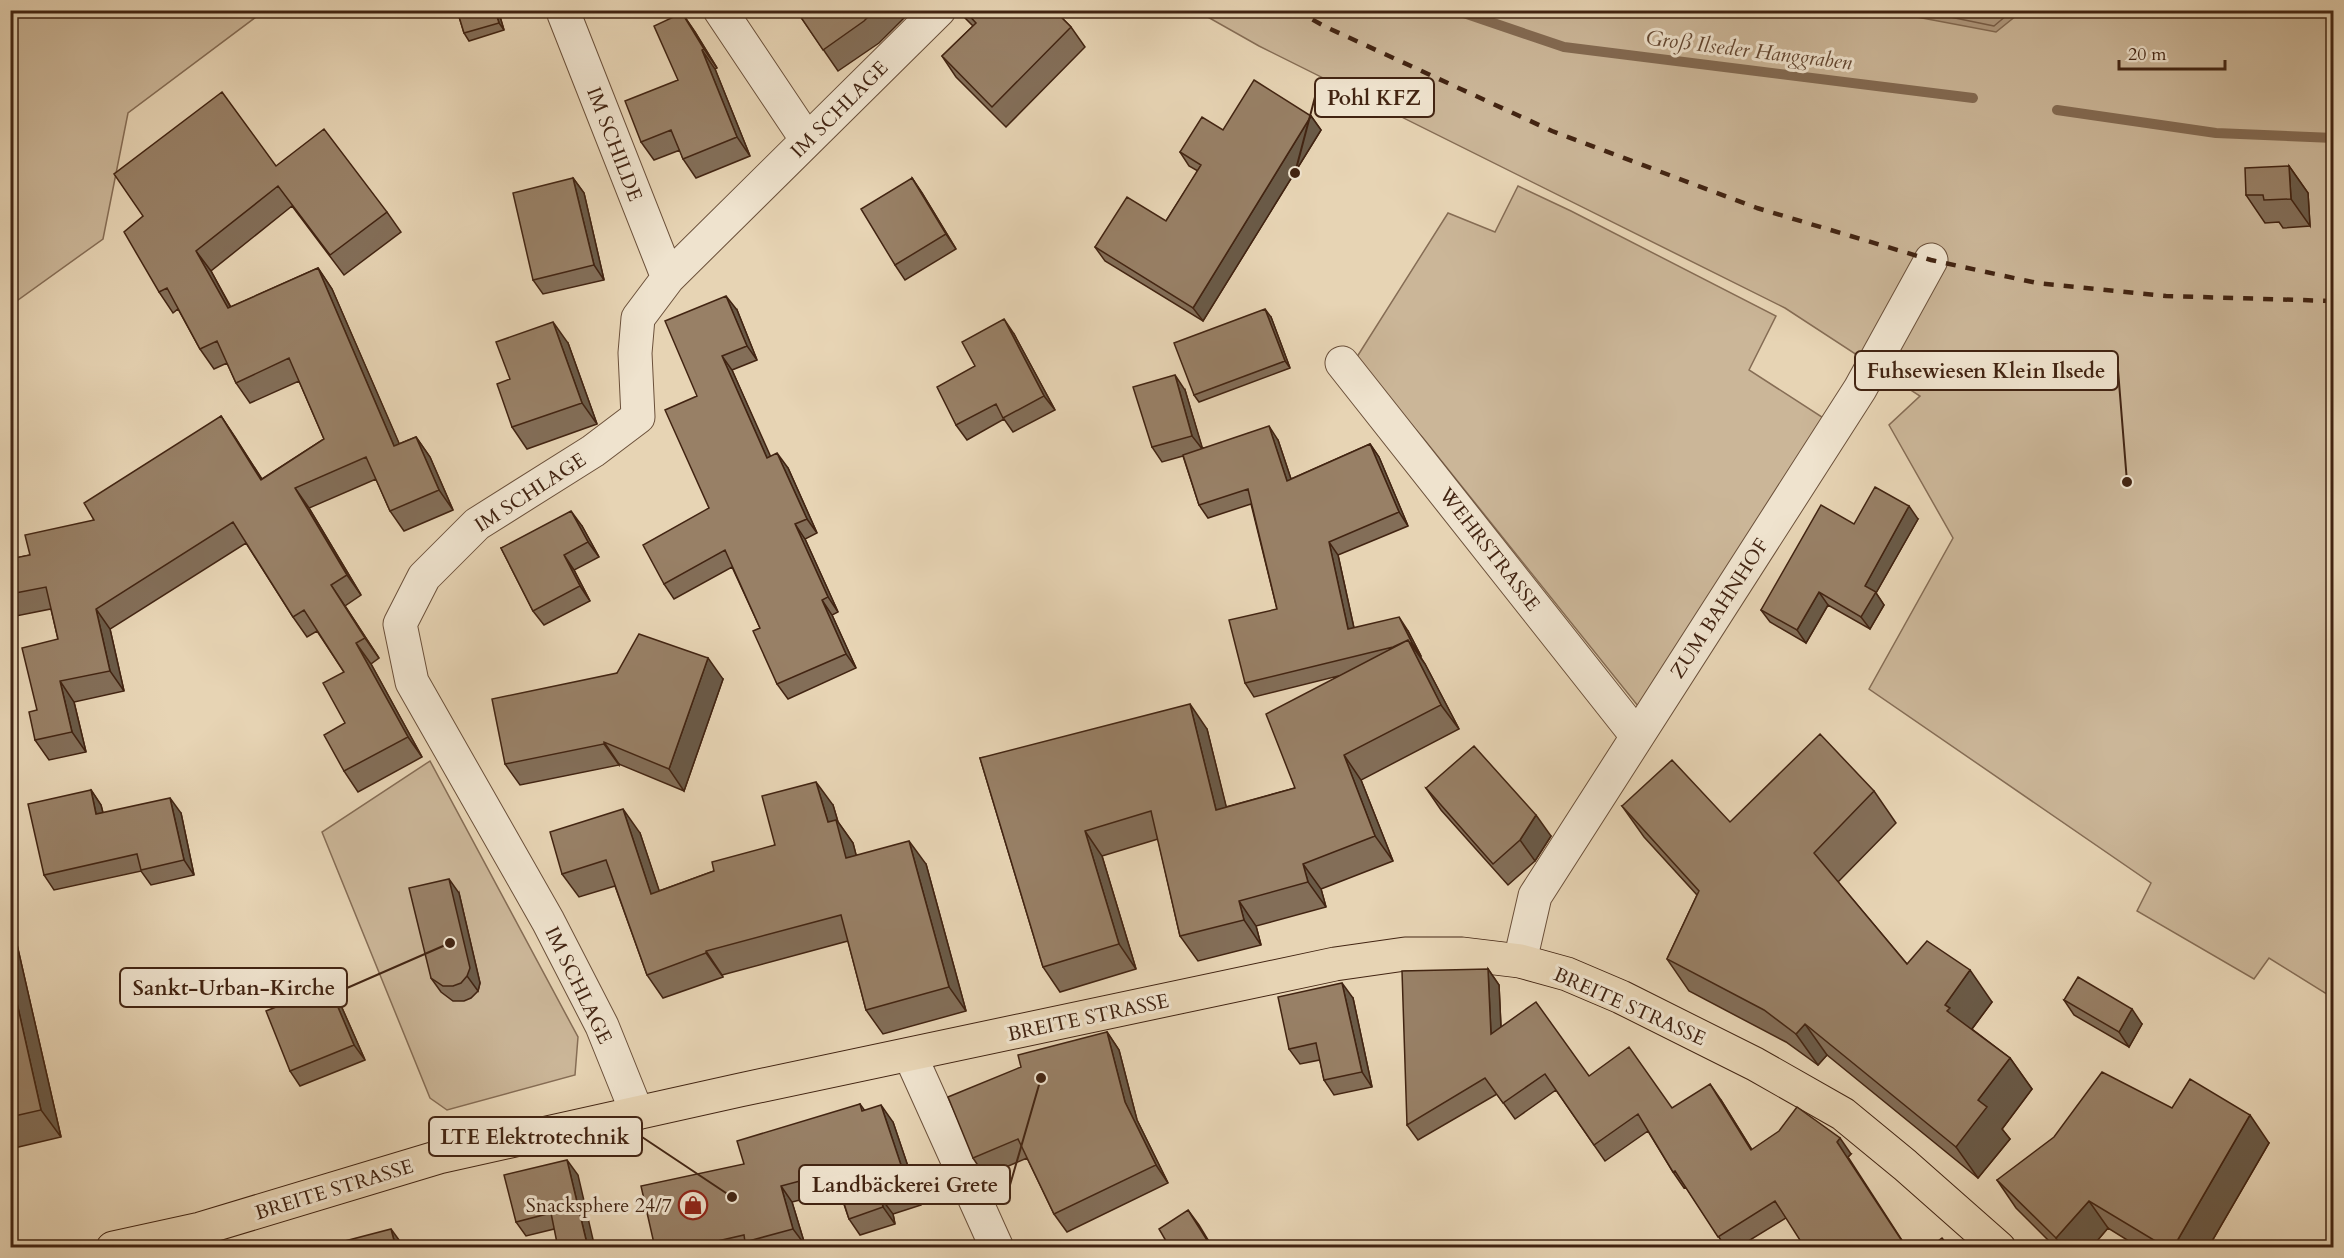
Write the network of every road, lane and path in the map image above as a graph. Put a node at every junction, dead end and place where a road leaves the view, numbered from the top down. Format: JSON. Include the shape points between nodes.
{"nodes":[{"id":1,"x":567,"y":10,"type":"edge"},
{"id":2,"x":720,"y":10,"type":"edge"},
{"id":3,"x":939,"y":10,"type":"edge"},
{"id":4,"x":807,"y":140,"type":"junction"},
{"id":5,"x":1931,"y":260,"type":"dead end"},
{"id":6,"x":668,"y":278,"type":"junction"},
{"id":7,"x":1342,"y":363,"type":"dead end"},
{"id":8,"x":1637,"y":736,"type":"junction"},
{"id":9,"x":1520,"y":961,"type":"junction"},
{"id":10,"x":910,"y":1055,"type":"junction"},
{"id":11,"x":636,"y":1113,"type":"junction"},
{"id":12,"x":113,"y":1248,"type":"edge"},
{"id":13,"x":998,"y":1248,"type":"edge"},
{"id":14,"x":1999,"y":1248,"type":"edge"}],
"edges":[{"from":1,"to":6,"type":"street","name":"IM SCHILDE","via":[[564,14]]},
{"from":2,"to":4,"type":"street"},
{"from":3,"to":4,"type":"street","name":"IM SCHLAGE"},
{"from":4,"to":6,"type":"street","name":"IM SCHLAGE"},
{"from":5,"to":8,"type":"street","name":"ZUM BAHNHOF","via":[[1860,389]]},
{"from":6,"to":11,"type":"street","name":"IM SCHLAGE","via":[[638,318],[638,417],[593,452],[477,524],[424,577],[400,624],[412,682],[548,921],[602,1026]]},
{"from":7,"to":8,"type":"street","name":"WEHRSTRASSE"},
{"from":8,"to":9,"type":"street","name":"ZUM BAHNHOF","via":[[1535,896]]},
{"from":9,"to":10,"type":"main road","name":"BREITE STRASSE","via":[[1462,954],[1405,954],[1335,964]]},
{"from":9,"to":14,"type":"main road","name":"BREITE STRASSE","via":[[1567,974],[1621,997],[1755,1064],[1843,1114]]},
{"from":10,"to":11,"type":"main road","name":"BREITE STRASSE"},
{"from":10,"to":13,"type":"street"},
{"from":11,"to":12,"type":"main road","name":"BREITE STRASSE","via":[[438,1157],[200,1229]]}]}
